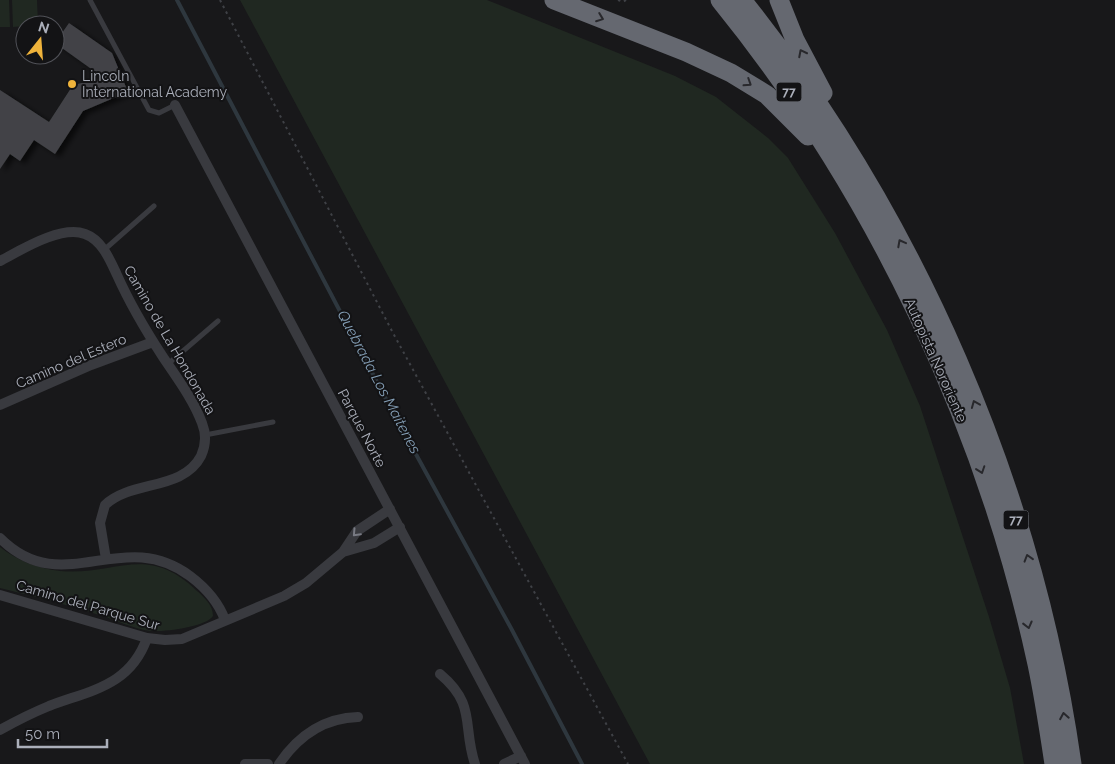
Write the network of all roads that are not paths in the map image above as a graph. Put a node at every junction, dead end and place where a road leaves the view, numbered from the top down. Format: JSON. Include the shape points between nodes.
{"nodes":[{"id":1,"x":90,"y":0,"type":"edge"},
{"id":2,"x":554,"y":0,"type":"edge"},
{"id":3,"x":720,"y":0,"type":"edge"},
{"id":4,"x":742,"y":0,"type":"edge"},
{"id":5,"x":779,"y":0,"type":"edge"},
{"id":6,"x":175,"y":105,"type":"joint"},
{"id":7,"x":855,"y":160,"type":"junction"},
{"id":8,"x":848,"y":184,"type":"junction"},
{"id":9,"x":154,"y":206,"type":"dead end"},
{"id":10,"x":104,"y":250,"type":"junction"},
{"id":11,"x":0,"y":260,"type":"edge"},
{"id":12,"x":218,"y":321,"type":"dead end"},
{"id":13,"x":153,"y":342,"type":"junction"},
{"id":14,"x":168,"y":364,"type":"junction"},
{"id":15,"x":0,"y":405,"type":"edge"},
{"id":16,"x":273,"y":422,"type":"dead end"},
{"id":17,"x":205,"y":435,"type":"junction"},
{"id":18,"x":390,"y":508,"type":"junction"},
{"id":19,"x":400,"y":527,"type":"junction"},
{"id":20,"x":0,"y":538,"type":"edge"},
{"id":21,"x":343,"y":552,"type":"junction"},
{"id":22,"x":106,"y":559,"type":"junction"},
{"id":23,"x":0,"y":595,"type":"edge"},
{"id":24,"x":225,"y":620,"type":"junction"},
{"id":25,"x":147,"y":638,"type":"junction"},
{"id":26,"x":440,"y":674,"type":"dead end"},
{"id":27,"x":358,"y":717,"type":"dead end"},
{"id":28,"x":0,"y":730,"type":"edge"},
{"id":29,"x":523,"y":760,"type":"edge"},
{"id":30,"x":245,"y":764,"type":"edge"},
{"id":31,"x":268,"y":764,"type":"edge"},
{"id":32,"x":279,"y":764,"type":"edge"},
{"id":33,"x":475,"y":764,"type":"edge"},
{"id":34,"x":504,"y":764,"type":"edge"},
{"id":35,"x":1054,"y":764,"type":"edge"},
{"id":36,"x":1072,"y":764,"type":"edge"}],
"edges":[{"from":1,"to":6,"type":"lane","via":[[149,110],[159,113]]},
{"from":2,"to":8,"type":"highway","one_way":true,"via":[[686,52],[748,82],[794,121]]},
{"from":3,"to":8,"type":"highway","name":"Autopista Nororiente","number":"77","via":[[784,83]]},
{"from":4,"to":7,"type":"highway","name":"Autopista Nororiente","number":"77","via":[[792,66]]},
{"from":7,"to":5,"type":"highway","one_way":true,"via":[[795,40]]},
{"from":6,"to":18,"type":"street","name":"Parque Norte"},
{"from":36,"to":7,"type":"highway","name":"Autopista Nororiente","number":"77","one_way":true,"via":[[1041,608],[993,453],[936,313]]},
{"from":8,"to":35,"type":"highway","name":"Autopista Nororiente","number":"77","one_way":true,"via":[[922,324],[972,443],[1028,626]]},
{"from":9,"to":10,"type":"lane"},
{"from":10,"to":11,"type":"street","name":"Camino de La Hondonada","via":[[86,234],[65,232]]},
{"from":10,"to":13,"type":"street","name":"Camino de La Hondonada"},
{"from":12,"to":14,"type":"lane"},
{"from":13,"to":14,"type":"street","name":"Camino de La Hondonada"},
{"from":13,"to":15,"type":"street","name":"Camino del Estero"},
{"from":14,"to":17,"type":"street","name":"Camino de La Hondonada","via":[[199,415]]},
{"from":16,"to":17,"type":"lane"},
{"from":17,"to":22,"type":"street","name":"Camino de La Hondonada","via":[[201,455],[186,472],[126,492],[105,505],[100,523]]},
{"from":18,"to":19,"type":"street","name":"Parque Norte"},
{"from":18,"to":21,"type":"street","one_way":true,"via":[[357,531]]},
{"from":19,"to":21,"type":"street","via":[[369,545]]},
{"from":19,"to":29,"type":"street","name":"Parque Norte"},
{"from":20,"to":22,"type":"street","via":[[17,552],[44,564],[71,566]]},
{"from":21,"to":24,"type":"street","name":"Camino del Parque Sur","via":[[295,590]]},
{"from":22,"to":24,"type":"street","via":[[145,557],[175,566],[210,594]]},
{"from":23,"to":25,"type":"street","name":"Camino del Parque Sur"},
{"from":24,"to":25,"type":"street","name":"Camino del Parque Sur","via":[[182,639]]},
{"from":25,"to":28,"type":"street","via":[[136,660],[117,679]]},
{"from":26,"to":33,"type":"street","via":[[455,689],[465,706]]},
{"from":27,"to":32,"type":"street","via":[[334,720],[316,728],[300,740]]},
{"from":29,"to":34,"type":"street"},
{"from":30,"to":31,"type":"street"}]}
